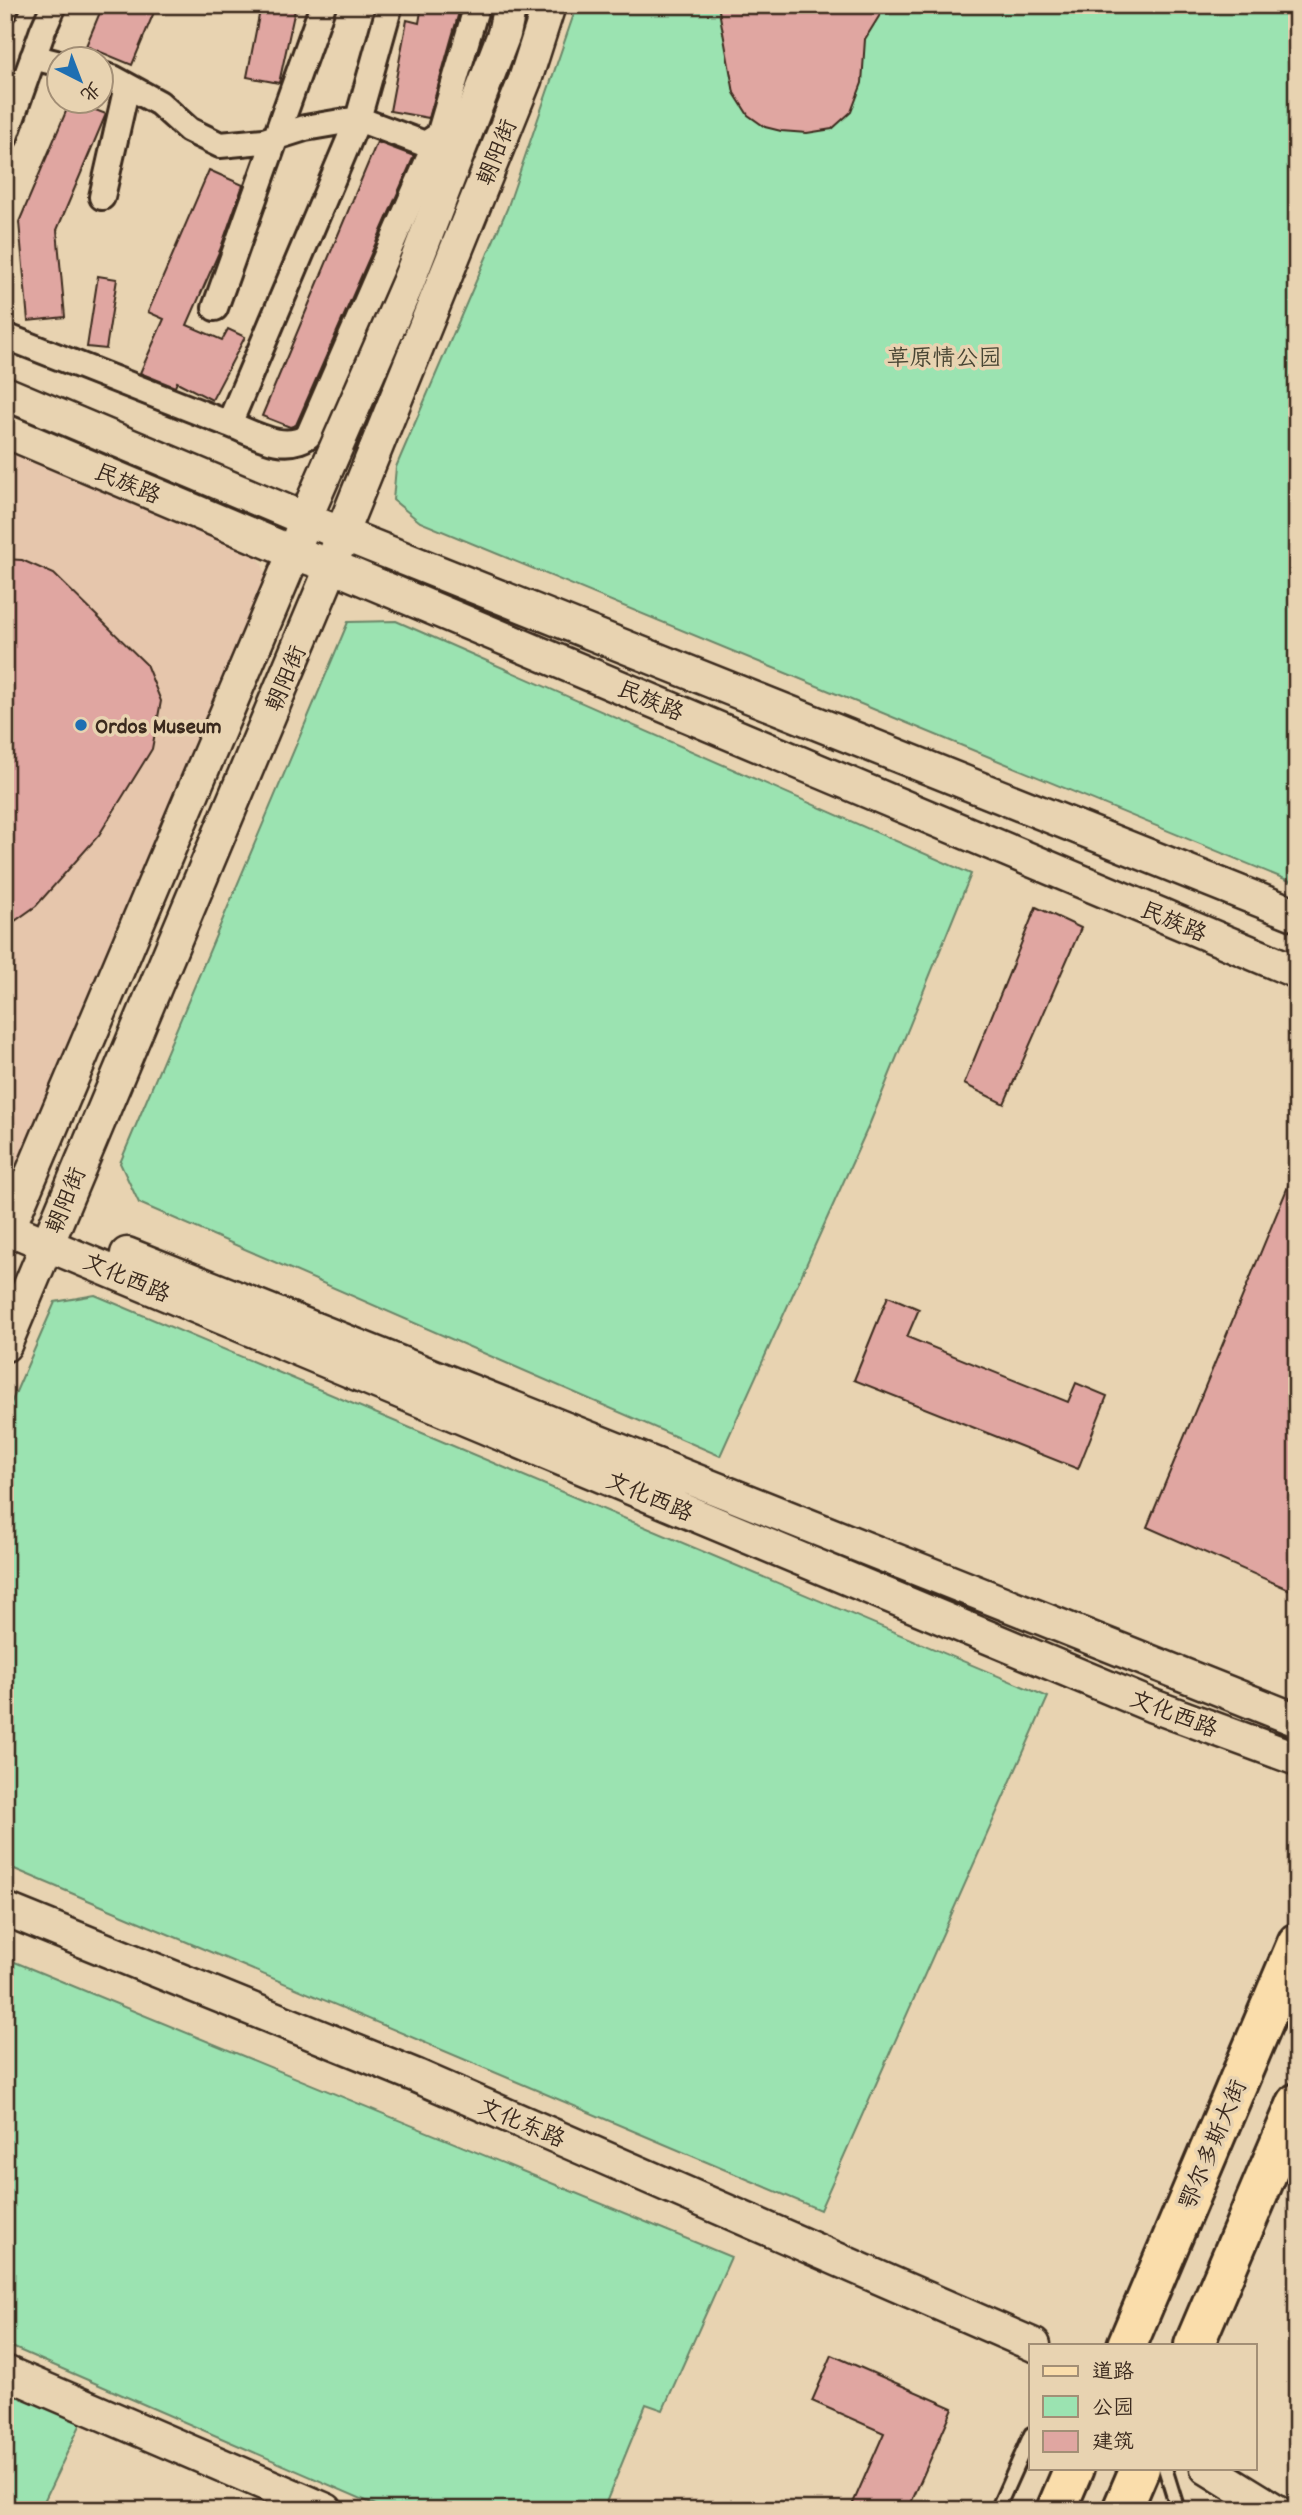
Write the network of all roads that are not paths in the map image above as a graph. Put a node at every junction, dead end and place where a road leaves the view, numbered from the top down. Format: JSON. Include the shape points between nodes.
{"nodes":[{"id":1,"x":7,"y":5,"type":"edge"},
{"id":2,"x":54,"y":5,"type":"edge"},
{"id":3,"x":323,"y":5,"type":"edge"},
{"id":4,"x":390,"y":5,"type":"edge"},
{"id":5,"x":477,"y":5,"type":"edge"},
{"id":6,"x":510,"y":5,"type":"edge"},
{"id":7,"x":549,"y":5,"type":"edge"},
{"id":8,"x":5,"y":10,"type":"edge"},
{"id":9,"x":33,"y":57,"type":"junction"},
{"id":10,"x":46,"y":60,"type":"edge"},
{"id":11,"x":116,"y":81,"type":"edge"},
{"id":12,"x":127,"y":86,"type":"junction"},
{"id":13,"x":358,"y":119,"type":"junction"},
{"id":14,"x":439,"y":135,"type":"junction"},
{"id":15,"x":5,"y":137,"type":"edge"},
{"id":16,"x":276,"y":138,"type":"junction"},
{"id":17,"x":102,"y":197,"type":"dead end"},
{"id":18,"x":215,"y":307,"type":"dead end"},
{"id":19,"x":5,"y":336,"type":"edge"},
{"id":20,"x":5,"y":393,"type":"edge"},
{"id":21,"x":229,"y":424,"type":"junction"},
{"id":22,"x":5,"y":431,"type":"edge"},
{"id":23,"x":305,"y":519,"type":"junction"},
{"id":24,"x":342,"y":532,"type":"junction"},
{"id":25,"x":295,"y":553,"type":"junction"},
{"id":26,"x":332,"y":566,"type":"junction"},
{"id":27,"x":1297,"y":915,"type":"edge"},
{"id":28,"x":1297,"y":972,"type":"edge"},
{"id":29,"x":8,"y":1222,"type":"edge"},
{"id":30,"x":51,"y":1235,"type":"junction"},
{"id":31,"x":5,"y":1345,"type":"edge"},
{"id":32,"x":1297,"y":1720,"type":"edge"},
{"id":33,"x":1297,"y":1759,"type":"edge"},
{"id":34,"x":5,"y":1909,"type":"edge"},
{"id":35,"x":5,"y":1928,"type":"edge"},
{"id":36,"x":1297,"y":1942,"type":"edge"},
{"id":37,"x":1297,"y":2103,"type":"edge"},
{"id":38,"x":1032,"y":2344,"type":"edge"},
{"id":39,"x":1127,"y":2344,"type":"edge"},
{"id":40,"x":1194,"y":2344,"type":"edge"},
{"id":41,"x":1029,"y":2365,"type":"edge"},
{"id":42,"x":5,"y":2372,"type":"edge"},
{"id":43,"x":1029,"y":2438,"type":"edge"},
{"id":44,"x":1073,"y":2470,"type":"edge"},
{"id":45,"x":1139,"y":2470,"type":"edge"},
{"id":46,"x":1166,"y":2470,"type":"edge"},
{"id":47,"x":1210,"y":2470,"type":"edge"},
{"id":48,"x":1248,"y":2470,"type":"edge"},
{"id":49,"x":1297,"y":2505,"type":"edge"},
{"id":50,"x":326,"y":2510,"type":"edge"},
{"id":51,"x":997,"y":2510,"type":"edge"},
{"id":52,"x":1056,"y":2510,"type":"edge"},
{"id":53,"x":1122,"y":2510,"type":"edge"},
{"id":54,"x":1178,"y":2510,"type":"edge"},
{"id":55,"x":1275,"y":2510,"type":"edge"}],
"edges":[{"from":1,"to":8,"type":"street"},
{"from":2,"to":9,"type":"street"},
{"from":3,"to":16,"type":"street"},
{"from":4,"to":13,"type":"street"},
{"from":5,"to":14,"type":"street"},
{"from":6,"to":23,"type":"street","name":"朝阳街","via":[[470,128]]},
{"from":7,"to":24,"type":"street","name":"朝阳街","via":[[520,93]]},
{"from":9,"to":10,"type":"street"},
{"from":9,"to":15,"type":"street"},
{"from":11,"to":12,"type":"street"},
{"from":12,"to":16,"type":"street","via":[[159,103],[189,130],[220,145]]},
{"from":12,"to":17,"type":"street"},
{"from":13,"to":14,"type":"street","via":[[425,144]]},
{"from":13,"to":16,"type":"street"},
{"from":13,"to":21,"type":"street"},
{"from":14,"to":21,"type":"street","via":[[308,436],[284,444]]},
{"from":16,"to":18,"type":"street"},
{"from":19,"to":21,"type":"street"},
{"from":20,"to":23,"type":"street","name":"民族路"},
{"from":22,"to":25,"type":"street","name":"民族路"},
{"from":23,"to":24,"type":"street","name":"民族路"},
{"from":23,"to":25,"type":"street","name":"朝阳街"},
{"from":24,"to":26,"type":"street","name":"朝阳街"},
{"from":24,"to":27,"type":"street","name":"民族路"},
{"from":25,"to":26,"type":"street","name":"民族路"},
{"from":25,"to":29,"type":"street","name":"朝阳街"},
{"from":26,"to":28,"type":"street","name":"民族路"},
{"from":26,"to":30,"type":"street","name":"朝阳街"},
{"from":29,"to":30,"type":"street","name":"文化西路"},
{"from":30,"to":31,"type":"street","name":"朝阳街"},
{"from":30,"to":32,"type":"street","name":"文化西路"},
{"from":30,"to":33,"type":"street","name":"文化西路","via":[[1153,1706]]},
{"from":34,"to":38,"type":"street","name":"文化东路","via":[[417,2077]]},
{"from":35,"to":41,"type":"street","name":"文化东路","via":[[412,2093],[956,2328]]},
{"from":36,"to":39,"type":"main road","name":"鄂尔多斯大街"},
{"from":37,"to":40,"type":"main road"},
{"from":42,"to":50,"type":"street"},
{"from":43,"to":51,"type":"lane"},
{"from":44,"to":52,"type":"main road"},
{"from":45,"to":53,"type":"main road"},
{"from":46,"to":54,"type":"lane"},
{"from":47,"to":55,"type":"street"},
{"from":48,"to":49,"type":"street"}]}
